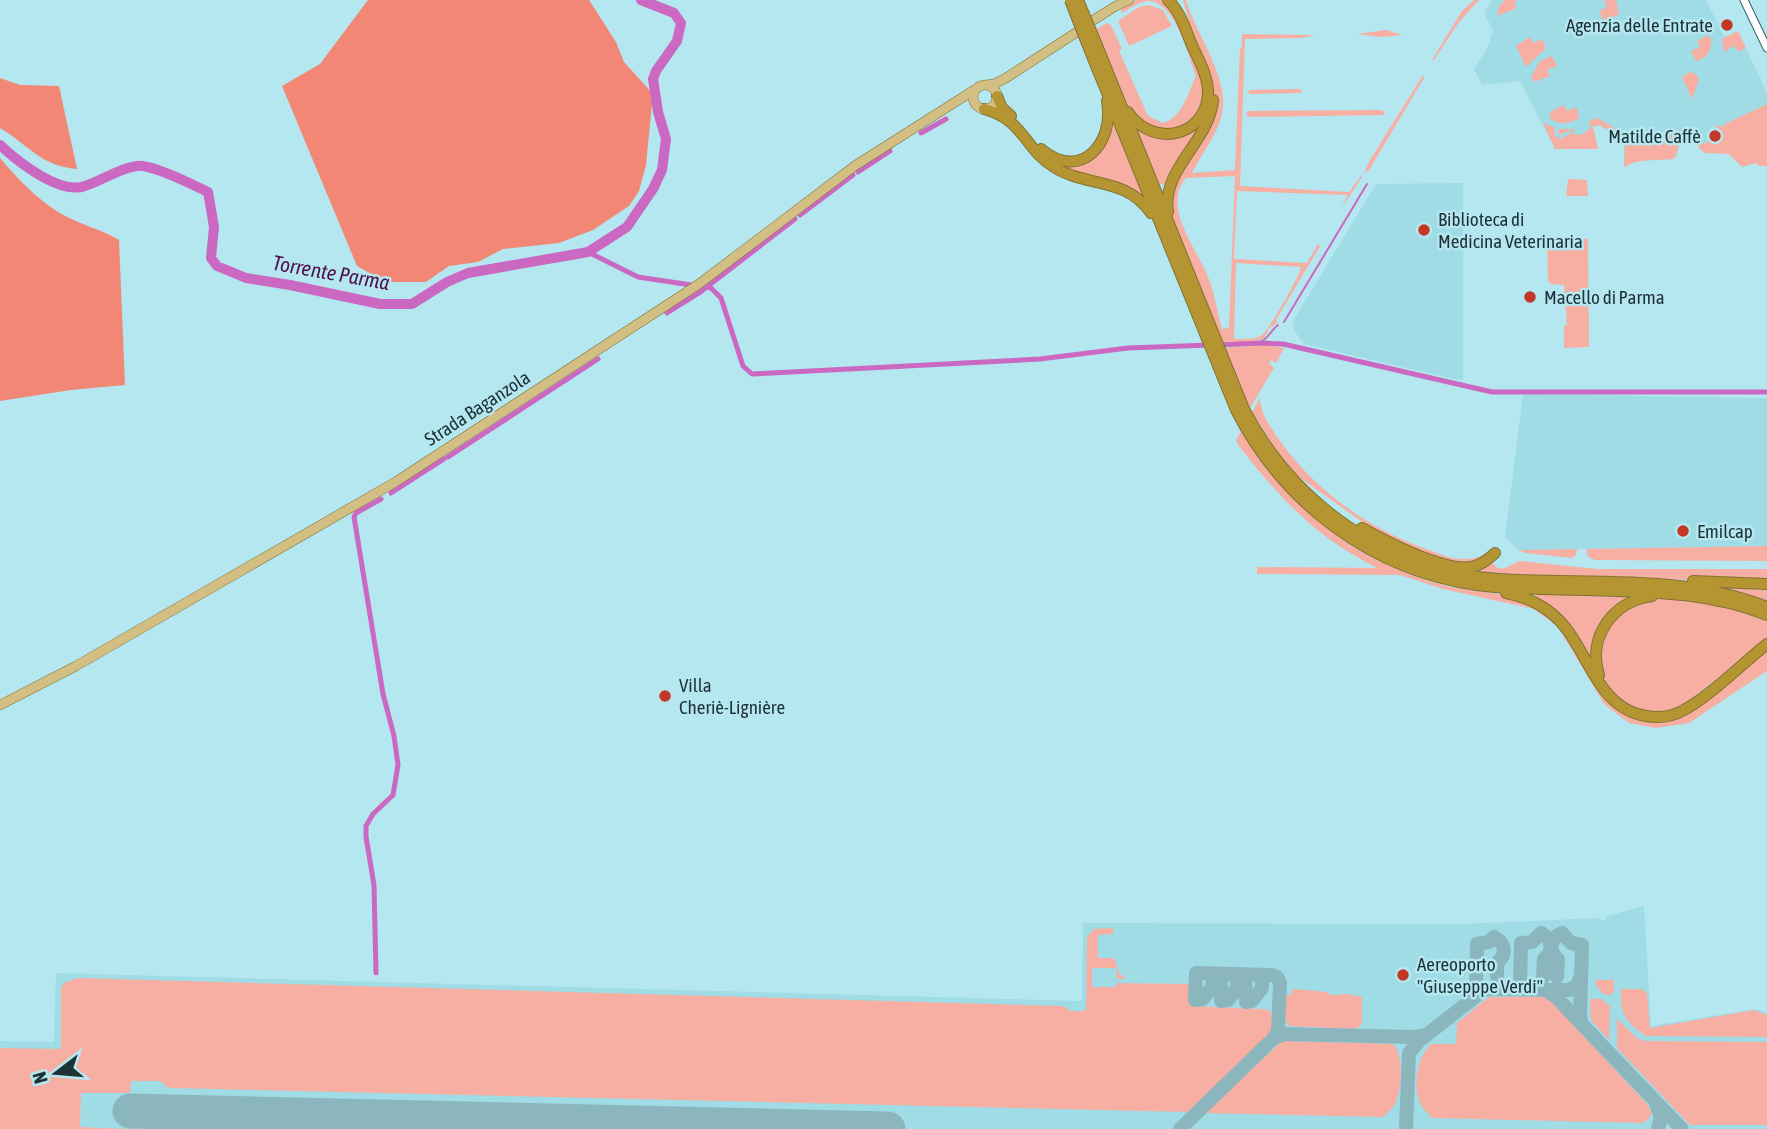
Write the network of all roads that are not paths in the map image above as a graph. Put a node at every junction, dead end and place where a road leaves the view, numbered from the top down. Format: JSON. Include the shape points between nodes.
{"nodes":[{"id":1,"x":1070,"y":0,"type":"edge"},
{"id":2,"x":1078,"y":0,"type":"edge"},
{"id":3,"x":1129,"y":0,"type":"edge"},
{"id":4,"x":1168,"y":0,"type":"edge"},
{"id":5,"x":1180,"y":0,"type":"edge"},
{"id":6,"x":1744,"y":0,"type":"edge"},
{"id":7,"x":1117,"y":3,"type":"edge"},
{"id":8,"x":1093,"y":21,"type":"dead end"},
{"id":9,"x":1077,"y":32,"type":"dead end"},
{"id":10,"x":1092,"y":47,"type":"junction"},
{"id":11,"x":1767,"y":48,"type":"edge"},
{"id":12,"x":1102,"y":58,"type":"junction"},
{"id":13,"x":1006,"y":78,"type":"junction"},
{"id":14,"x":982,"y":86,"type":"junction"},
{"id":15,"x":997,"y":96,"type":"junction"},
{"id":16,"x":952,"y":106,"type":"junction"},
{"id":17,"x":982,"y":109,"type":"junction"},
{"id":18,"x":1178,"y":248,"type":"junction"},
{"id":19,"x":1184,"y":282,"type":"junction"},
{"id":20,"x":1201,"y":316,"type":"junction"},
{"id":21,"x":1225,"y":375,"type":"junction"},
{"id":22,"x":1292,"y":479,"type":"junction"},
{"id":23,"x":1495,"y":553,"type":"dead end"},
{"id":24,"x":1428,"y":574,"type":"junction"},
{"id":25,"x":1609,"y":583,"type":"junction"},
{"id":26,"x":1767,"y":584,"type":"edge"},
{"id":27,"x":1710,"y":598,"type":"junction"},
{"id":28,"x":1767,"y":607,"type":"edge"},
{"id":29,"x":1767,"y":615,"type":"edge"},
{"id":30,"x":1767,"y":644,"type":"edge"},
{"id":31,"x":1605,"y":691,"type":"junction"},
{"id":32,"x":0,"y":705,"type":"edge"}],
"edges":[{"from":1,"to":10,"type":"highway","bridge":true},
{"from":2,"to":10,"type":"highway","bridge":true},
{"from":3,"to":7,"type":"main road"},
{"from":4,"to":12,"type":"highway","via":[[1180,16],[1207,86],[1204,109],[1194,123],[1170,135],[1141,127],[1128,113]]},
{"from":5,"to":18,"type":"highway","via":[[1209,79],[1213,103],[1168,190],[1167,211]]},
{"from":6,"to":11,"type":"street"},
{"from":7,"to":8,"type":"main road"},
{"from":9,"to":13,"type":"main road","name":"Strada Baganzola"},
{"from":10,"to":12,"type":"highway"},
{"from":10,"to":15,"type":"highway","via":[[1108,118],[1104,139],[1089,156],[1072,161],[1051,156],[1004,110]]},
{"from":10,"to":19,"type":"highway"},
{"from":12,"to":18,"type":"highway"},
{"from":13,"to":14,"type":"main road","name":"Strada Baganzola"},
{"from":13,"to":15,"type":"main road"},
{"from":14,"to":15,"type":"main road","via":[[994,89]]},
{"from":14,"to":16,"type":"main road","name":"Strada Baganzola"},
{"from":14,"to":17,"type":"main road","via":[[973,97]]},
{"from":15,"to":17,"type":"main road","via":[[993,107]]},
{"from":16,"to":17,"type":"main road"},
{"from":16,"to":32,"type":"main road","name":"Strada Baganzola","via":[[856,165],[697,285],[374,495]]},
{"from":17,"to":19,"type":"highway","via":[[1012,121],[1056,169],[1115,186],[1140,200]]},
{"from":18,"to":20,"type":"highway"},
{"from":19,"to":20,"type":"highway"},
{"from":20,"to":21,"type":"highway"},
{"from":21,"to":22,"type":"highway","via":[[1258,434]]},
{"from":21,"to":24,"type":"highway","via":[[1241,421],[1259,450],[1308,506],[1363,546]]},
{"from":22,"to":23,"type":"highway","via":[[1350,521],[1416,554],[1467,567],[1483,563]]},
{"from":22,"to":25,"type":"highway","via":[[1360,535],[1431,567],[1489,579]]},
{"from":24,"to":27,"type":"highway","via":[[1496,587]]},
{"from":24,"to":31,"type":"highway","via":[[1458,585],[1520,596],[1545,608],[1566,628]]},
{"from":25,"to":26,"type":"highway","via":[[1627,579]]},
{"from":25,"to":28,"type":"highway","via":[[1702,589]]},
{"from":27,"to":29,"type":"highway"},
{"from":27,"to":31,"type":"highway","via":[[1646,597],[1617,611],[1603,628],[1596,649]]},
{"from":30,"to":31,"type":"highway","via":[[1690,706],[1671,715],[1634,714]]}]}
